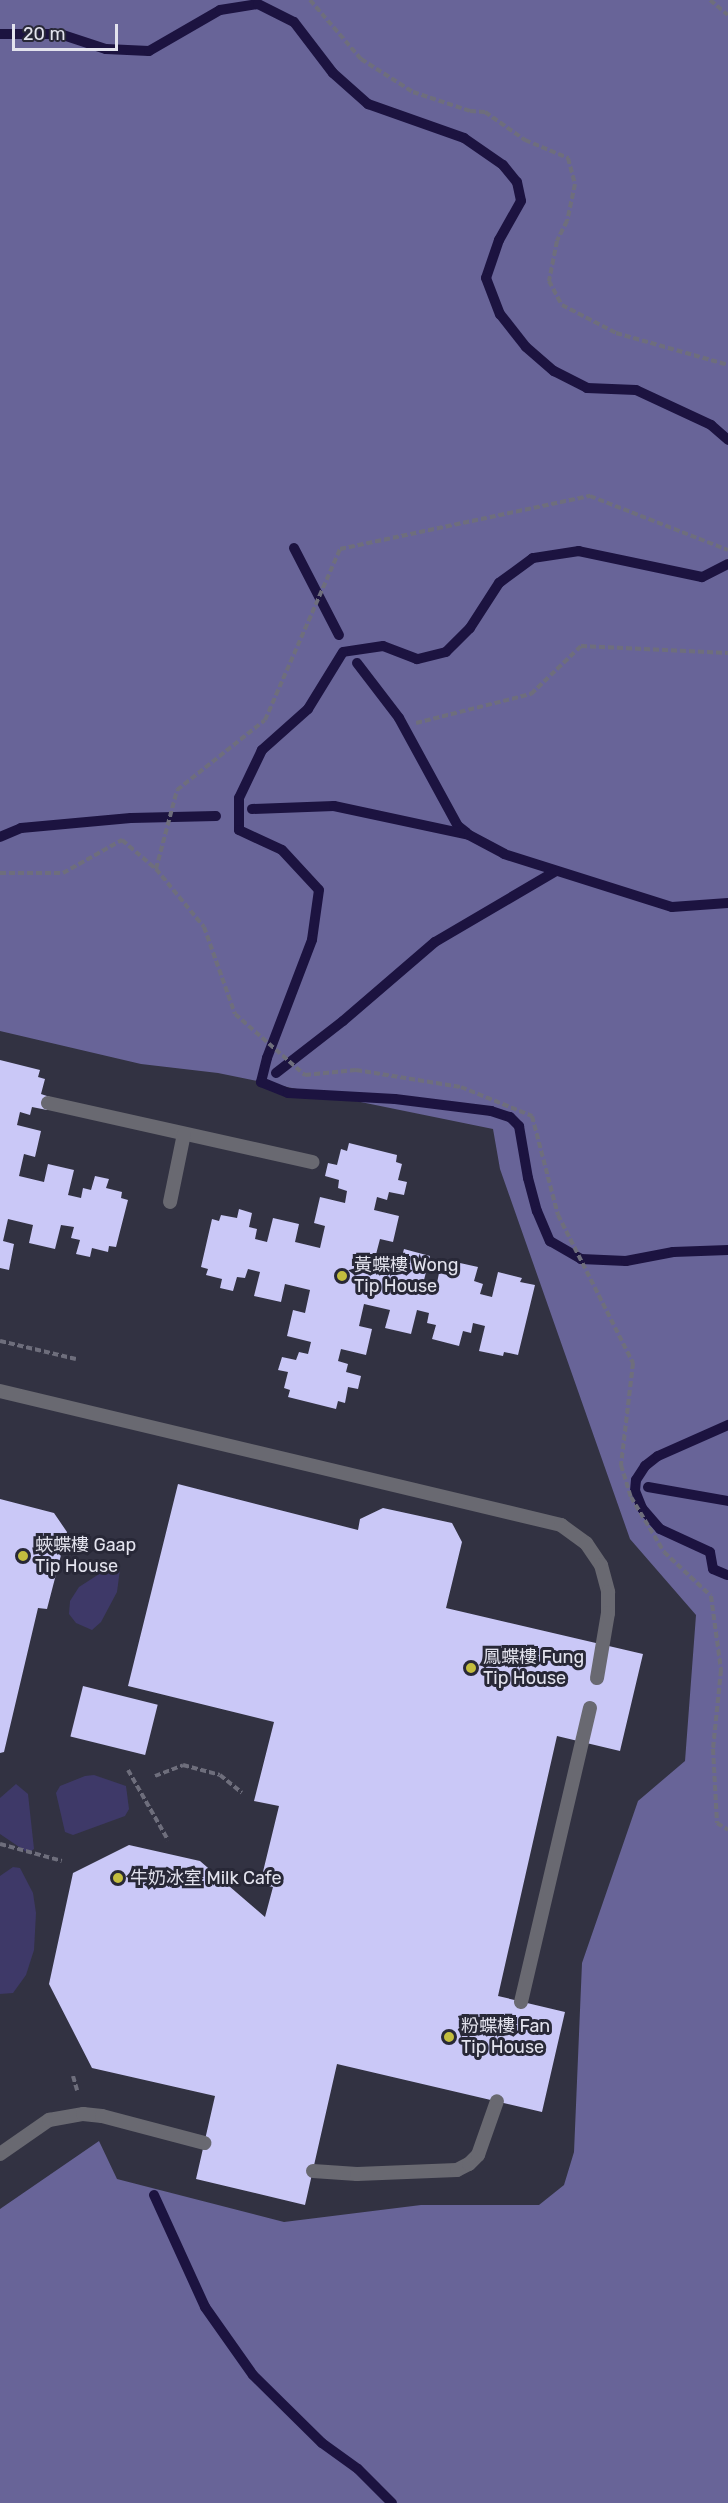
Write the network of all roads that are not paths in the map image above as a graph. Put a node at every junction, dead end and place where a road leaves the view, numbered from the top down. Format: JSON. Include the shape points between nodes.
{"nodes":[{"id":1,"x":48,"y":1103,"type":"dead end"},
{"id":2,"x":184,"y":1134,"type":"junction"},
{"id":3,"x":313,"y":1162,"type":"dead end"},
{"id":4,"x":170,"y":1202,"type":"dead end"},
{"id":5,"x":0,"y":1391,"type":"edge"},
{"id":6,"x":597,"y":1678,"type":"dead end"},
{"id":7,"x":590,"y":1708,"type":"dead end"},
{"id":8,"x":521,"y":2002,"type":"dead end"},
{"id":9,"x":497,"y":2101,"type":"dead end"},
{"id":10,"x":204,"y":2143,"type":"dead end"},
{"id":11,"x":0,"y":2154,"type":"edge"},
{"id":12,"x":313,"y":2171,"type":"dead end"}],
"edges":[{"from":1,"to":2,"type":"lane"},
{"from":2,"to":3,"type":"lane"},
{"from":2,"to":4,"type":"lane"},
{"from":5,"to":6,"type":"lane","via":[[561,1525],[586,1543],[601,1565],[608,1592]]},
{"from":7,"to":8,"type":"lane"},
{"from":9,"to":12,"type":"lane","via":[[478,2155],[458,2170],[357,2174]]},
{"from":10,"to":11,"type":"lane","via":[[83,2114],[49,2121]]}]}
